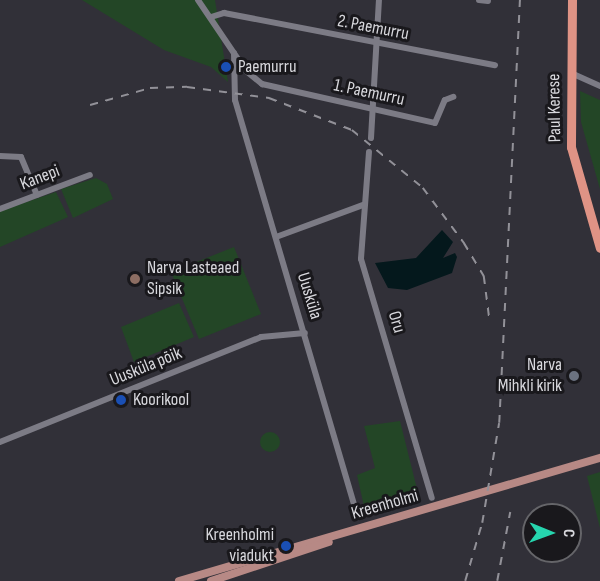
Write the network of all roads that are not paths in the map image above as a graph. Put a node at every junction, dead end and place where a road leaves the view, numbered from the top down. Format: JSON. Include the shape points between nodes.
{"nodes":[{"id":1,"x":198,"y":0,"type":"edge"},
{"id":2,"x":379,"y":0,"type":"edge"},
{"id":3,"x":479,"y":0,"type":"edge"},
{"id":4,"x":572,"y":0,"type":"edge"},
{"id":5,"x":488,"y":1,"type":"edge"},
{"id":6,"x":211,"y":17,"type":"junction"},
{"id":7,"x":377,"y":44,"type":"junction"},
{"id":8,"x":234,"y":53,"type":"junction"},
{"id":9,"x":495,"y":65,"type":"dead end"},
{"id":10,"x":571,"y":73,"type":"junction"},
{"id":11,"x":600,"y":86,"type":"edge"},
{"id":12,"x":453,"y":97,"type":"dead end"},
{"id":13,"x":374,"y":110,"type":"junction"},
{"id":14,"x":371,"y":138,"type":"dead end"},
{"id":15,"x":369,"y":152,"type":"dead end"},
{"id":16,"x":0,"y":156,"type":"edge"},
{"id":17,"x":90,"y":175,"type":"dead end"},
{"id":18,"x":37,"y":195,"type":"junction"},
{"id":19,"x":363,"y":205,"type":"junction"},
{"id":20,"x":0,"y":209,"type":"edge"},
{"id":21,"x":276,"y":237,"type":"junction"},
{"id":22,"x":600,"y":248,"type":"edge"},
{"id":23,"x":305,"y":333,"type":"junction"},
{"id":24,"x":0,"y":442,"type":"edge"},
{"id":25,"x":600,"y":458,"type":"edge"},
{"id":26,"x":600,"y":462,"type":"edge"},
{"id":27,"x":582,"y":465,"type":"junction"},
{"id":28,"x":432,"y":498,"type":"dead end"},
{"id":29,"x":357,"y":514,"type":"dead end"},
{"id":30,"x":400,"y":519,"type":"junction"},
{"id":31,"x":179,"y":581,"type":"edge"},
{"id":32,"x":211,"y":581,"type":"edge"}],
"edges":[{"from":1,"to":6,"type":"street"},
{"from":2,"to":7,"type":"street"},
{"from":3,"to":5,"type":"street"},
{"from":4,"to":10,"type":"highway","name":"Paul Kerese"},
{"from":6,"to":7,"type":"street","name":"2. Paemurru","via":[[224,13]]},
{"from":6,"to":8,"type":"street"},
{"from":7,"to":9,"type":"street","name":"2. Paemurru"},
{"from":7,"to":13,"type":"street"},
{"from":8,"to":13,"type":"street","name":"1. Paemurru","via":[[262,84]]},
{"from":8,"to":21,"type":"street","name":"Uusküla","via":[[235,100]]},
{"from":10,"to":11,"type":"street"},
{"from":10,"to":22,"type":"highway","name":"Paul Kerese","via":[[571,147]]},
{"from":12,"to":13,"type":"street","name":"1. Paemurru","via":[[445,100],[435,123]]},
{"from":13,"to":14,"type":"street"},
{"from":15,"to":19,"type":"street","name":"Oru"},
{"from":16,"to":18,"type":"street","via":[[21,157]]},
{"from":17,"to":18,"type":"street","name":"Kanepi"},
{"from":18,"to":20,"type":"street","name":"Kanepi"},
{"from":19,"to":21,"type":"street"},
{"from":19,"to":28,"type":"street","name":"Oru","via":[[361,259]]},
{"from":21,"to":23,"type":"street","name":"Uusküla"},
{"from":23,"to":24,"type":"street","name":"Uusküla põik","via":[[261,337]]},
{"from":23,"to":29,"type":"street","name":"Uusküla"},
{"from":25,"to":27,"type":"main road","name":"Kreenholmi"},
{"from":26,"to":27,"type":"main road","name":"Kreenholmi"},
{"from":27,"to":30,"type":"main road","name":"Kreenholmi"},
{"from":30,"to":31,"type":"main road","name":"Kreenholmi"},
{"from":30,"to":32,"type":"main road","name":"Kreenholmi"}]}
